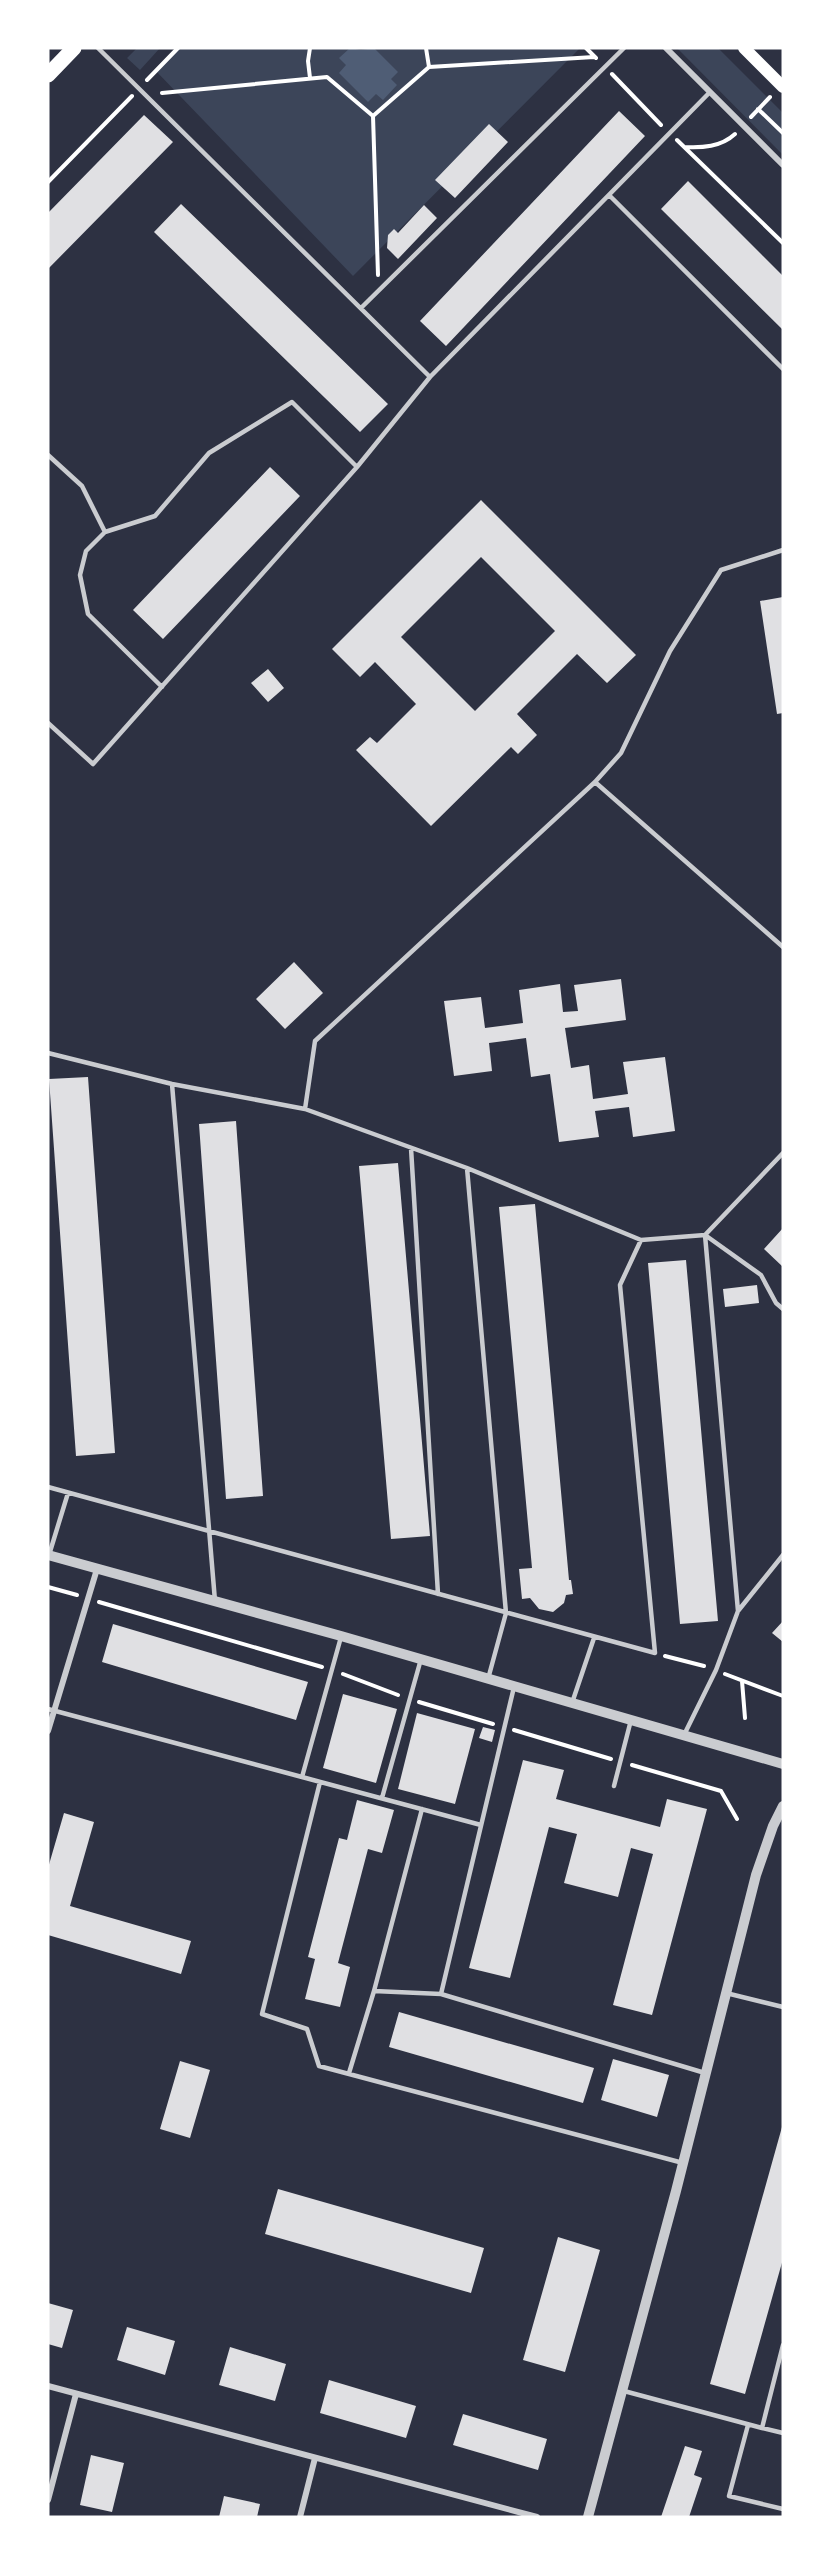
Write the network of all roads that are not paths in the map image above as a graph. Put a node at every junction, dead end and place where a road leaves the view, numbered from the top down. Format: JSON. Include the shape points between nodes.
{"nodes":[{"id":1,"x":74,"y":48,"type":"edge"},
{"id":2,"x":98,"y":48,"type":"edge"},
{"id":3,"x":624,"y":48,"type":"edge"},
{"id":4,"x":666,"y":48,"type":"edge"},
{"id":5,"x":744,"y":48,"type":"edge"},
{"id":6,"x":48,"y":75,"type":"edge"},
{"id":7,"x":783,"y":87,"type":"edge"},
{"id":8,"x":710,"y":92,"type":"junction"},
{"id":9,"x":783,"y":165,"type":"edge"},
{"id":10,"x":610,"y":196,"type":"junction"},
{"id":11,"x":361,"y":309,"type":"junction"},
{"id":12,"x":783,"y":369,"type":"edge"},
{"id":13,"x":430,"y":377,"type":"junction"},
{"id":14,"x":48,"y":455,"type":"edge"},
{"id":15,"x":357,"y":467,"type":"junction"},
{"id":16,"x":105,"y":532,"type":"junction"},
{"id":17,"x":783,"y":550,"type":"edge"},
{"id":18,"x":162,"y":687,"type":"junction"},
{"id":19,"x":48,"y":723,"type":"edge"},
{"id":20,"x":595,"y":782,"type":"junction"},
{"id":21,"x":783,"y":947,"type":"edge"},
{"id":22,"x":48,"y":1053,"type":"edge"},
{"id":23,"x":172,"y":1084,"type":"junction"},
{"id":24,"x":305,"y":1109,"type":"junction"},
{"id":25,"x":411,"y":1148,"type":"junction"},
{"id":26,"x":783,"y":1153,"type":"edge"},
{"id":27,"x":467,"y":1168,"type":"junction"},
{"id":28,"x":705,"y":1235,"type":"junction"},
{"id":29,"x":641,"y":1240,"type":"junction"},
{"id":30,"x":783,"y":1309,"type":"edge"},
{"id":31,"x":48,"y":1487,"type":"edge"},
{"id":32,"x":68,"y":1493,"type":"junction"},
{"id":33,"x":209,"y":1531,"type":"junction"},
{"id":34,"x":49,"y":1555,"type":"edge"},
{"id":35,"x":783,"y":1555,"type":"edge"},
{"id":36,"x":97,"y":1569,"type":"junction"},
{"id":37,"x":438,"y":1594,"type":"junction"},
{"id":38,"x":215,"y":1602,"type":"junction"},
{"id":39,"x":738,"y":1611,"type":"junction"},
{"id":40,"x":506,"y":1613,"type":"junction"},
{"id":41,"x":341,"y":1636,"type":"junction"},
{"id":42,"x":594,"y":1638,"type":"junction"},
{"id":43,"x":421,"y":1659,"type":"junction"},
{"id":44,"x":488,"y":1679,"type":"junction"},
{"id":45,"x":514,"y":1686,"type":"junction"},
{"id":46,"x":572,"y":1703,"type":"junction"},
{"id":47,"x":51,"y":1710,"type":"edge"},
{"id":48,"x":631,"y":1720,"type":"junction"},
{"id":49,"x":48,"y":1731,"type":"edge"},
{"id":50,"x":684,"y":1735,"type":"junction"},
{"id":51,"x":783,"y":1764,"type":"edge"},
{"id":52,"x":302,"y":1777,"type":"junction"},
{"id":53,"x":320,"y":1782,"type":"junction"},
{"id":54,"x":614,"y":1786,"type":"dead end"},
{"id":55,"x":382,"y":1798,"type":"junction"},
{"id":56,"x":783,"y":1806,"type":"edge"},
{"id":57,"x":422,"y":1809,"type":"junction"},
{"id":58,"x":481,"y":1825,"type":"junction"},
{"id":59,"x":374,"y":1991,"type":"junction"},
{"id":60,"x":726,"y":1993,"type":"junction"},
{"id":61,"x":441,"y":1994,"type":"junction"},
{"id":62,"x":783,"y":2007,"type":"edge"},
{"id":63,"x":349,"y":2073,"type":"junction"},
{"id":64,"x":705,"y":2073,"type":"junction"},
{"id":65,"x":683,"y":2163,"type":"junction"},
{"id":66,"x":783,"y":2345,"type":"edge"},
{"id":67,"x":48,"y":2386,"type":"edge"},
{"id":68,"x":622,"y":2391,"type":"junction"},
{"id":69,"x":76,"y":2394,"type":"junction"},
{"id":70,"x":748,"y":2425,"type":"junction"},
{"id":71,"x":762,"y":2428,"type":"junction"},
{"id":72,"x":783,"y":2433,"type":"edge"},
{"id":73,"x":315,"y":2458,"type":"junction"},
{"id":74,"x":48,"y":2500,"type":"edge"},
{"id":75,"x":783,"y":2509,"type":"edge"},
{"id":76,"x":300,"y":2517,"type":"edge"},
{"id":77,"x":537,"y":2517,"type":"edge"},
{"id":78,"x":588,"y":2517,"type":"edge"}],
"edges":[{"from":1,"to":6,"type":"main road"},
{"from":2,"to":11,"type":"lane"},
{"from":3,"to":11,"type":"lane"},
{"from":4,"to":8,"type":"street"},
{"from":5,"to":7,"type":"main road"},
{"from":8,"to":9,"type":"street"},
{"from":8,"to":10,"type":"lane"},
{"from":10,"to":12,"type":"lane"},
{"from":10,"to":13,"type":"lane"},
{"from":11,"to":13,"type":"lane"},
{"from":13,"to":15,"type":"lane"},
{"from":14,"to":16,"type":"lane","via":[[82,486]]},
{"from":15,"to":16,"type":"lane","via":[[292,402],[209,453],[155,516]]},
{"from":15,"to":18,"type":"lane"},
{"from":16,"to":18,"type":"lane","via":[[86,551],[80,575],[88,614]]},
{"from":17,"to":20,"type":"lane","via":[[721,570],[670,651],[621,753]]},
{"from":18,"to":19,"type":"lane","via":[[93,764]]},
{"from":20,"to":21,"type":"lane"},
{"from":20,"to":24,"type":"lane","via":[[315,1041]]},
{"from":22,"to":23,"type":"lane"},
{"from":23,"to":24,"type":"lane"},
{"from":23,"to":33,"type":"lane"},
{"from":24,"to":25,"type":"lane"},
{"from":25,"to":27,"type":"lane"},
{"from":25,"to":37,"type":"lane"},
{"from":26,"to":28,"type":"lane"},
{"from":27,"to":29,"type":"lane"},
{"from":27,"to":40,"type":"lane"},
{"from":28,"to":29,"type":"lane"},
{"from":28,"to":30,"type":"lane","via":[[761,1275]]},
{"from":28,"to":39,"type":"lane"},
{"from":29,"to":42,"type":"lane","via":[[620,1285],[655,1653]]},
{"from":31,"to":32,"type":"lane"},
{"from":32,"to":33,"type":"lane"},
{"from":32,"to":34,"type":"lane"},
{"from":33,"to":37,"type":"lane"},
{"from":33,"to":38,"type":"lane"},
{"from":34,"to":36,"type":"street"},
{"from":35,"to":39,"type":"lane"},
{"from":36,"to":38,"type":"street"},
{"from":36,"to":47,"type":"street"},
{"from":37,"to":40,"type":"lane"},
{"from":38,"to":41,"type":"street"},
{"from":39,"to":50,"type":"lane","via":[[716,1670]]},
{"from":40,"to":42,"type":"lane"},
{"from":40,"to":44,"type":"lane"},
{"from":41,"to":43,"type":"street"},
{"from":41,"to":52,"type":"lane"},
{"from":42,"to":46,"type":"lane"},
{"from":43,"to":44,"type":"street"},
{"from":43,"to":55,"type":"lane"},
{"from":44,"to":45,"type":"street"},
{"from":45,"to":46,"type":"street"},
{"from":45,"to":58,"type":"lane"},
{"from":46,"to":48,"type":"street"},
{"from":47,"to":49,"type":"street"},
{"from":47,"to":52,"type":"lane"},
{"from":48,"to":50,"type":"street"},
{"from":48,"to":54,"type":"lane"},
{"from":50,"to":51,"type":"street"},
{"from":52,"to":53,"type":"lane"},
{"from":53,"to":55,"type":"lane"},
{"from":53,"to":63,"type":"lane","via":[[262,2014],[307,2029],[319,2066]]},
{"from":55,"to":57,"type":"lane"},
{"from":56,"to":60,"type":"street","via":[[756,1875]]},
{"from":57,"to":58,"type":"lane"},
{"from":57,"to":59,"type":"lane"},
{"from":58,"to":61,"type":"lane"},
{"from":59,"to":61,"type":"lane"},
{"from":59,"to":63,"type":"lane"},
{"from":60,"to":62,"type":"lane"},
{"from":60,"to":64,"type":"street"},
{"from":61,"to":64,"type":"lane"},
{"from":63,"to":65,"type":"lane"},
{"from":64,"to":65,"type":"street"},
{"from":65,"to":68,"type":"street"},
{"from":66,"to":71,"type":"lane"},
{"from":67,"to":69,"type":"street"},
{"from":68,"to":70,"type":"lane"},
{"from":68,"to":78,"type":"street"},
{"from":69,"to":73,"type":"street"},
{"from":69,"to":74,"type":"street"},
{"from":70,"to":71,"type":"lane"},
{"from":70,"to":75,"type":"lane","via":[[729,2496]]},
{"from":71,"to":72,"type":"lane"},
{"from":73,"to":76,"type":"street"},
{"from":73,"to":77,"type":"street"}]}
